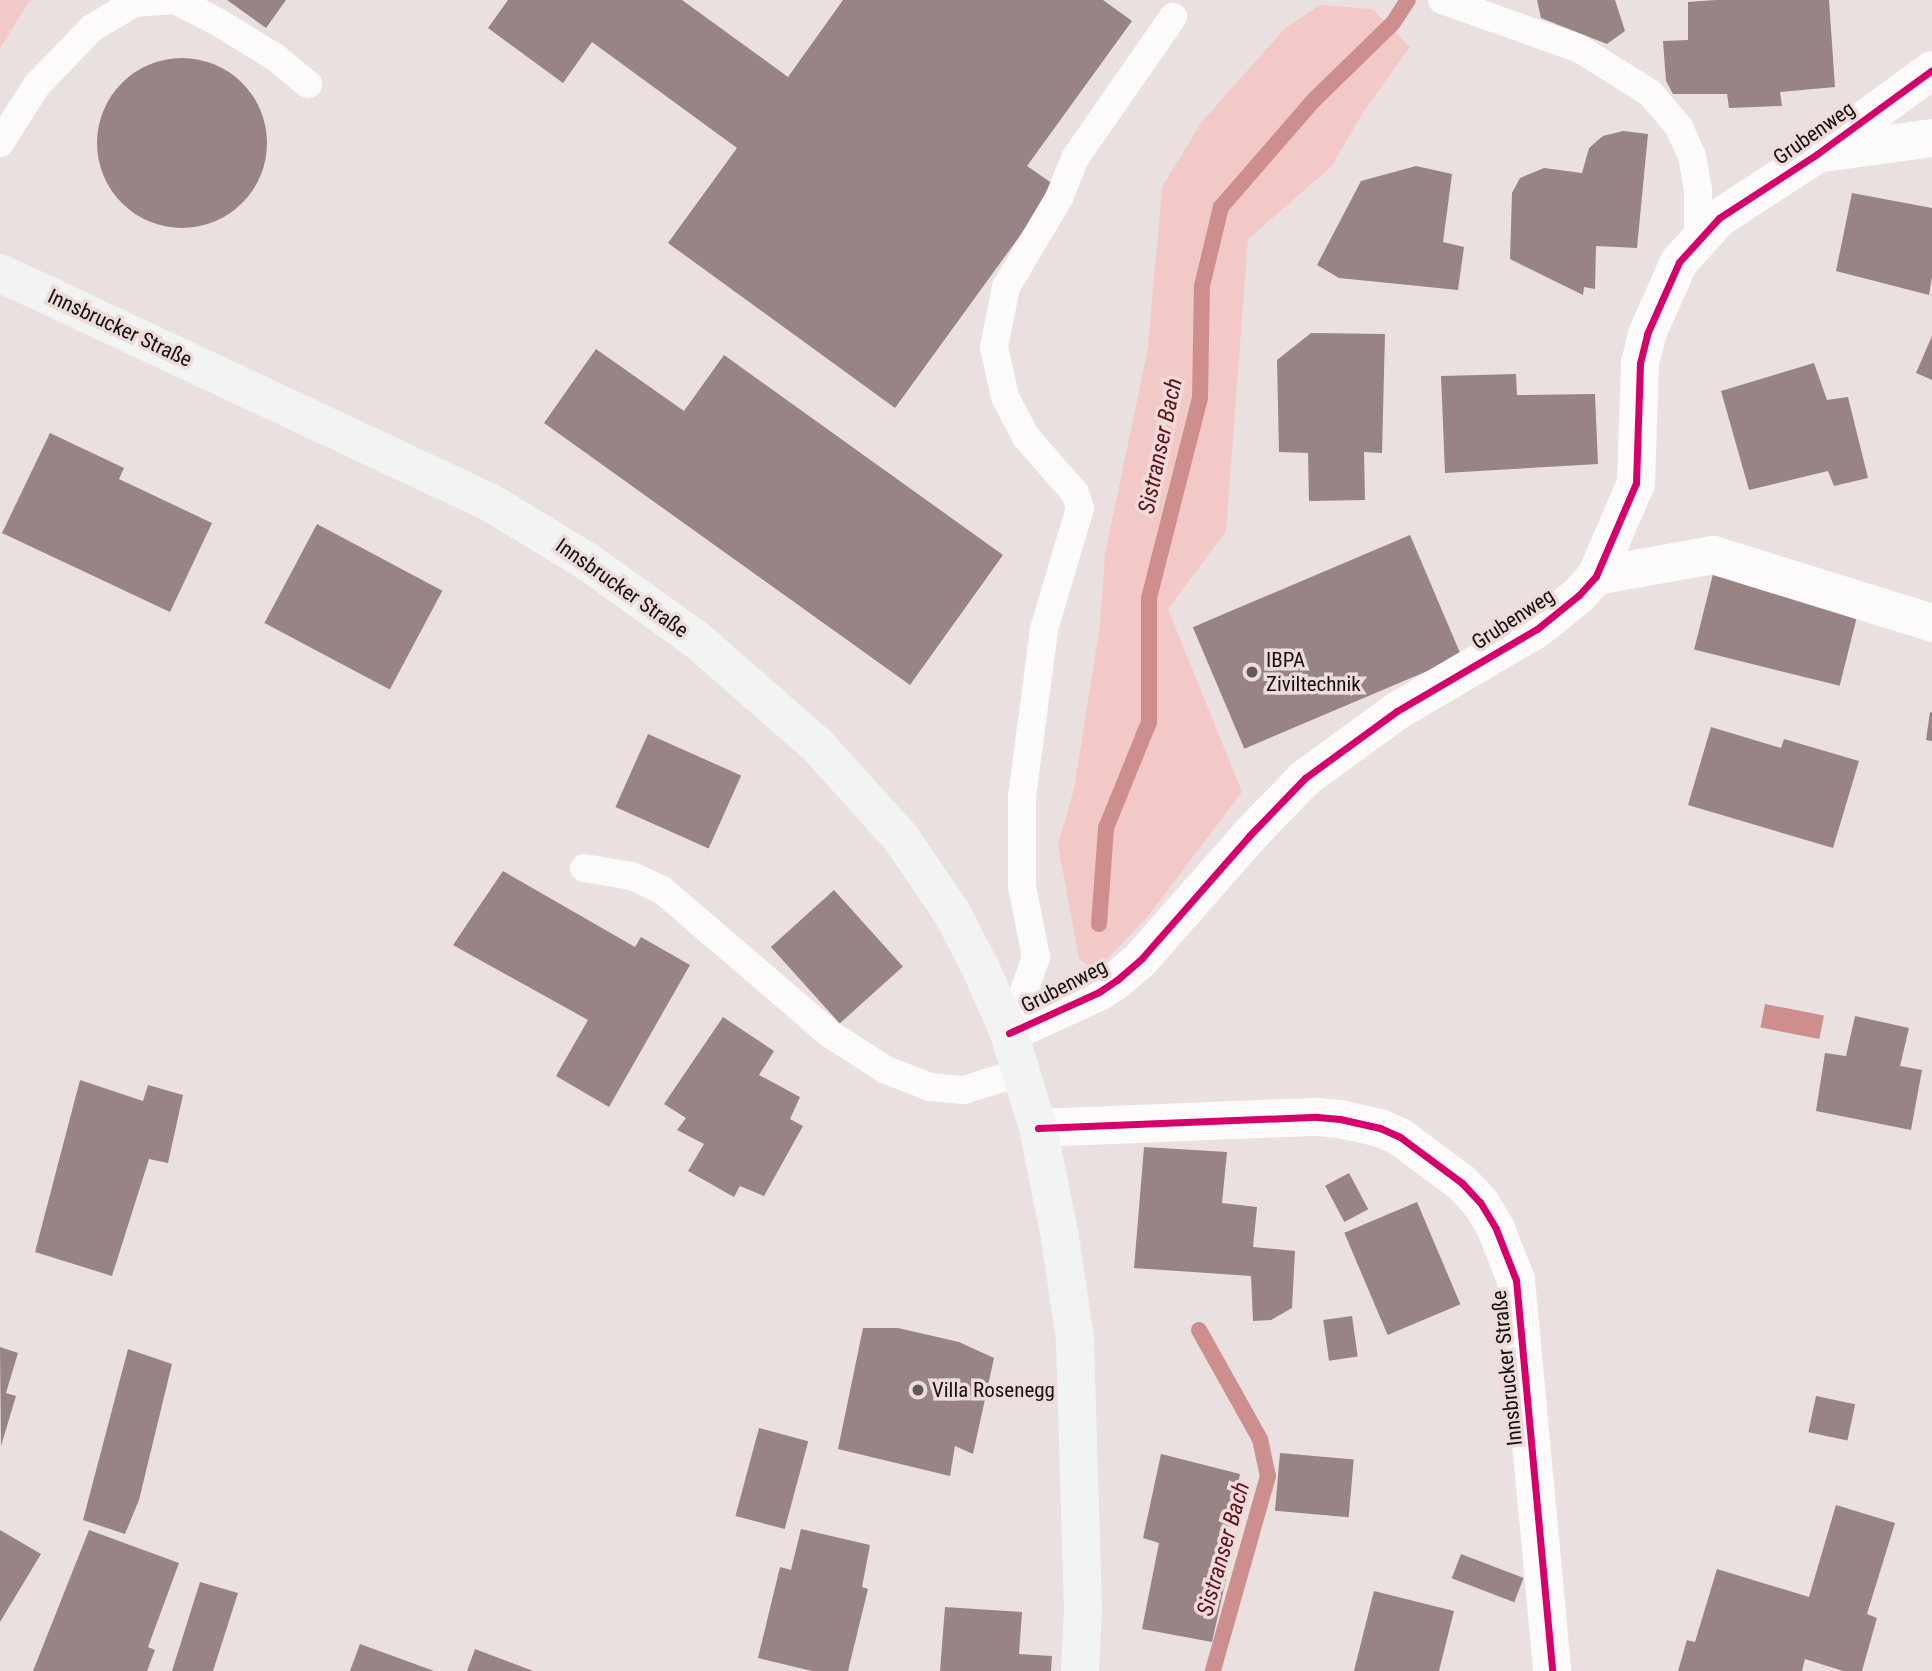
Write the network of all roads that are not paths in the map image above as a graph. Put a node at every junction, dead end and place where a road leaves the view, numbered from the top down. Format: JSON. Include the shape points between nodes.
{"nodes":[{"id":1,"x":1443,"y":0,"type":"edge"},
{"id":2,"x":134,"y":1,"type":"edge"},
{"id":3,"x":1173,"y":17,"type":"dead end"},
{"id":4,"x":1932,"y":70,"type":"edge"},
{"id":5,"x":308,"y":84,"type":"dead end"},
{"id":6,"x":1932,"y":138,"type":"edge"},
{"id":7,"x":0,"y":143,"type":"edge"},
{"id":8,"x":1817,"y":154,"type":"junction"},
{"id":9,"x":1699,"y":238,"type":"junction"},
{"id":10,"x":0,"y":273,"type":"edge"},
{"id":11,"x":1596,"y":576,"type":"junction"},
{"id":12,"x":1932,"y":623,"type":"edge"},
{"id":13,"x":584,"y":867,"type":"dead end"},
{"id":14,"x":1009,"y":1033,"type":"junction"},
{"id":15,"x":1021,"y":1072,"type":"junction"},
{"id":16,"x":1038,"y":1128,"type":"junction"},
{"id":17,"x":1080,"y":1671,"type":"edge"},
{"id":18,"x":1552,"y":1671,"type":"edge"}],
"edges":[{"from":1,"to":9,"type":"lane","via":[[1580,49],[1650,93],[1679,127],[1692,156]]},
{"from":2,"to":5,"type":"lane","via":[[175,0],[275,57]]},
{"from":2,"to":7,"type":"lane","via":[[92,28],[37,85]]},
{"from":3,"to":14,"type":"lane","via":[[1075,158],[1059,198],[1006,287],[994,347],[1005,397],[1026,437],[1075,493],[1080,508],[1044,629],[1023,797],[1022,886],[1036,957]]},
{"from":4,"to":8,"type":"street","name":"Grubenweg"},
{"from":6,"to":8,"type":"street","name":"Grubenweg"},
{"from":8,"to":9,"type":"street","name":"Grubenweg","via":[[1718,218]]},
{"from":9,"to":11,"type":"street","name":"Grubenweg","via":[[1679,262],[1647,334],[1637,394],[1636,483]]},
{"from":10,"to":14,"type":"main road","name":"Innsbrucker Straße","via":[[491,503],[668,618],[817,744],[901,838],[952,914]]},
{"from":11,"to":12,"type":"street","via":[[1713,555]]},
{"from":11,"to":14,"type":"street","name":"Grubenweg","via":[[1536,629],[1397,711],[1305,778],[1142,958],[1116,980]]},
{"from":13,"to":15,"type":"lane","via":[[632,876],[662,890],[830,1034],[886,1070],[930,1087],[964,1090]]},
{"from":14,"to":15,"type":"main road","name":"Innsbrucker Straße"},
{"from":15,"to":16,"type":"main road","name":"Innsbrucker Straße"},
{"from":16,"to":17,"type":"main road","name":"Innsbrucker Straße","via":[[1075,1340],[1083,1610]]},
{"from":16,"to":18,"type":"street","name":"Innsbrucker Straße","via":[[1340,1119],[1400,1137],[1480,1202],[1496,1228],[1516,1280]]}]}
